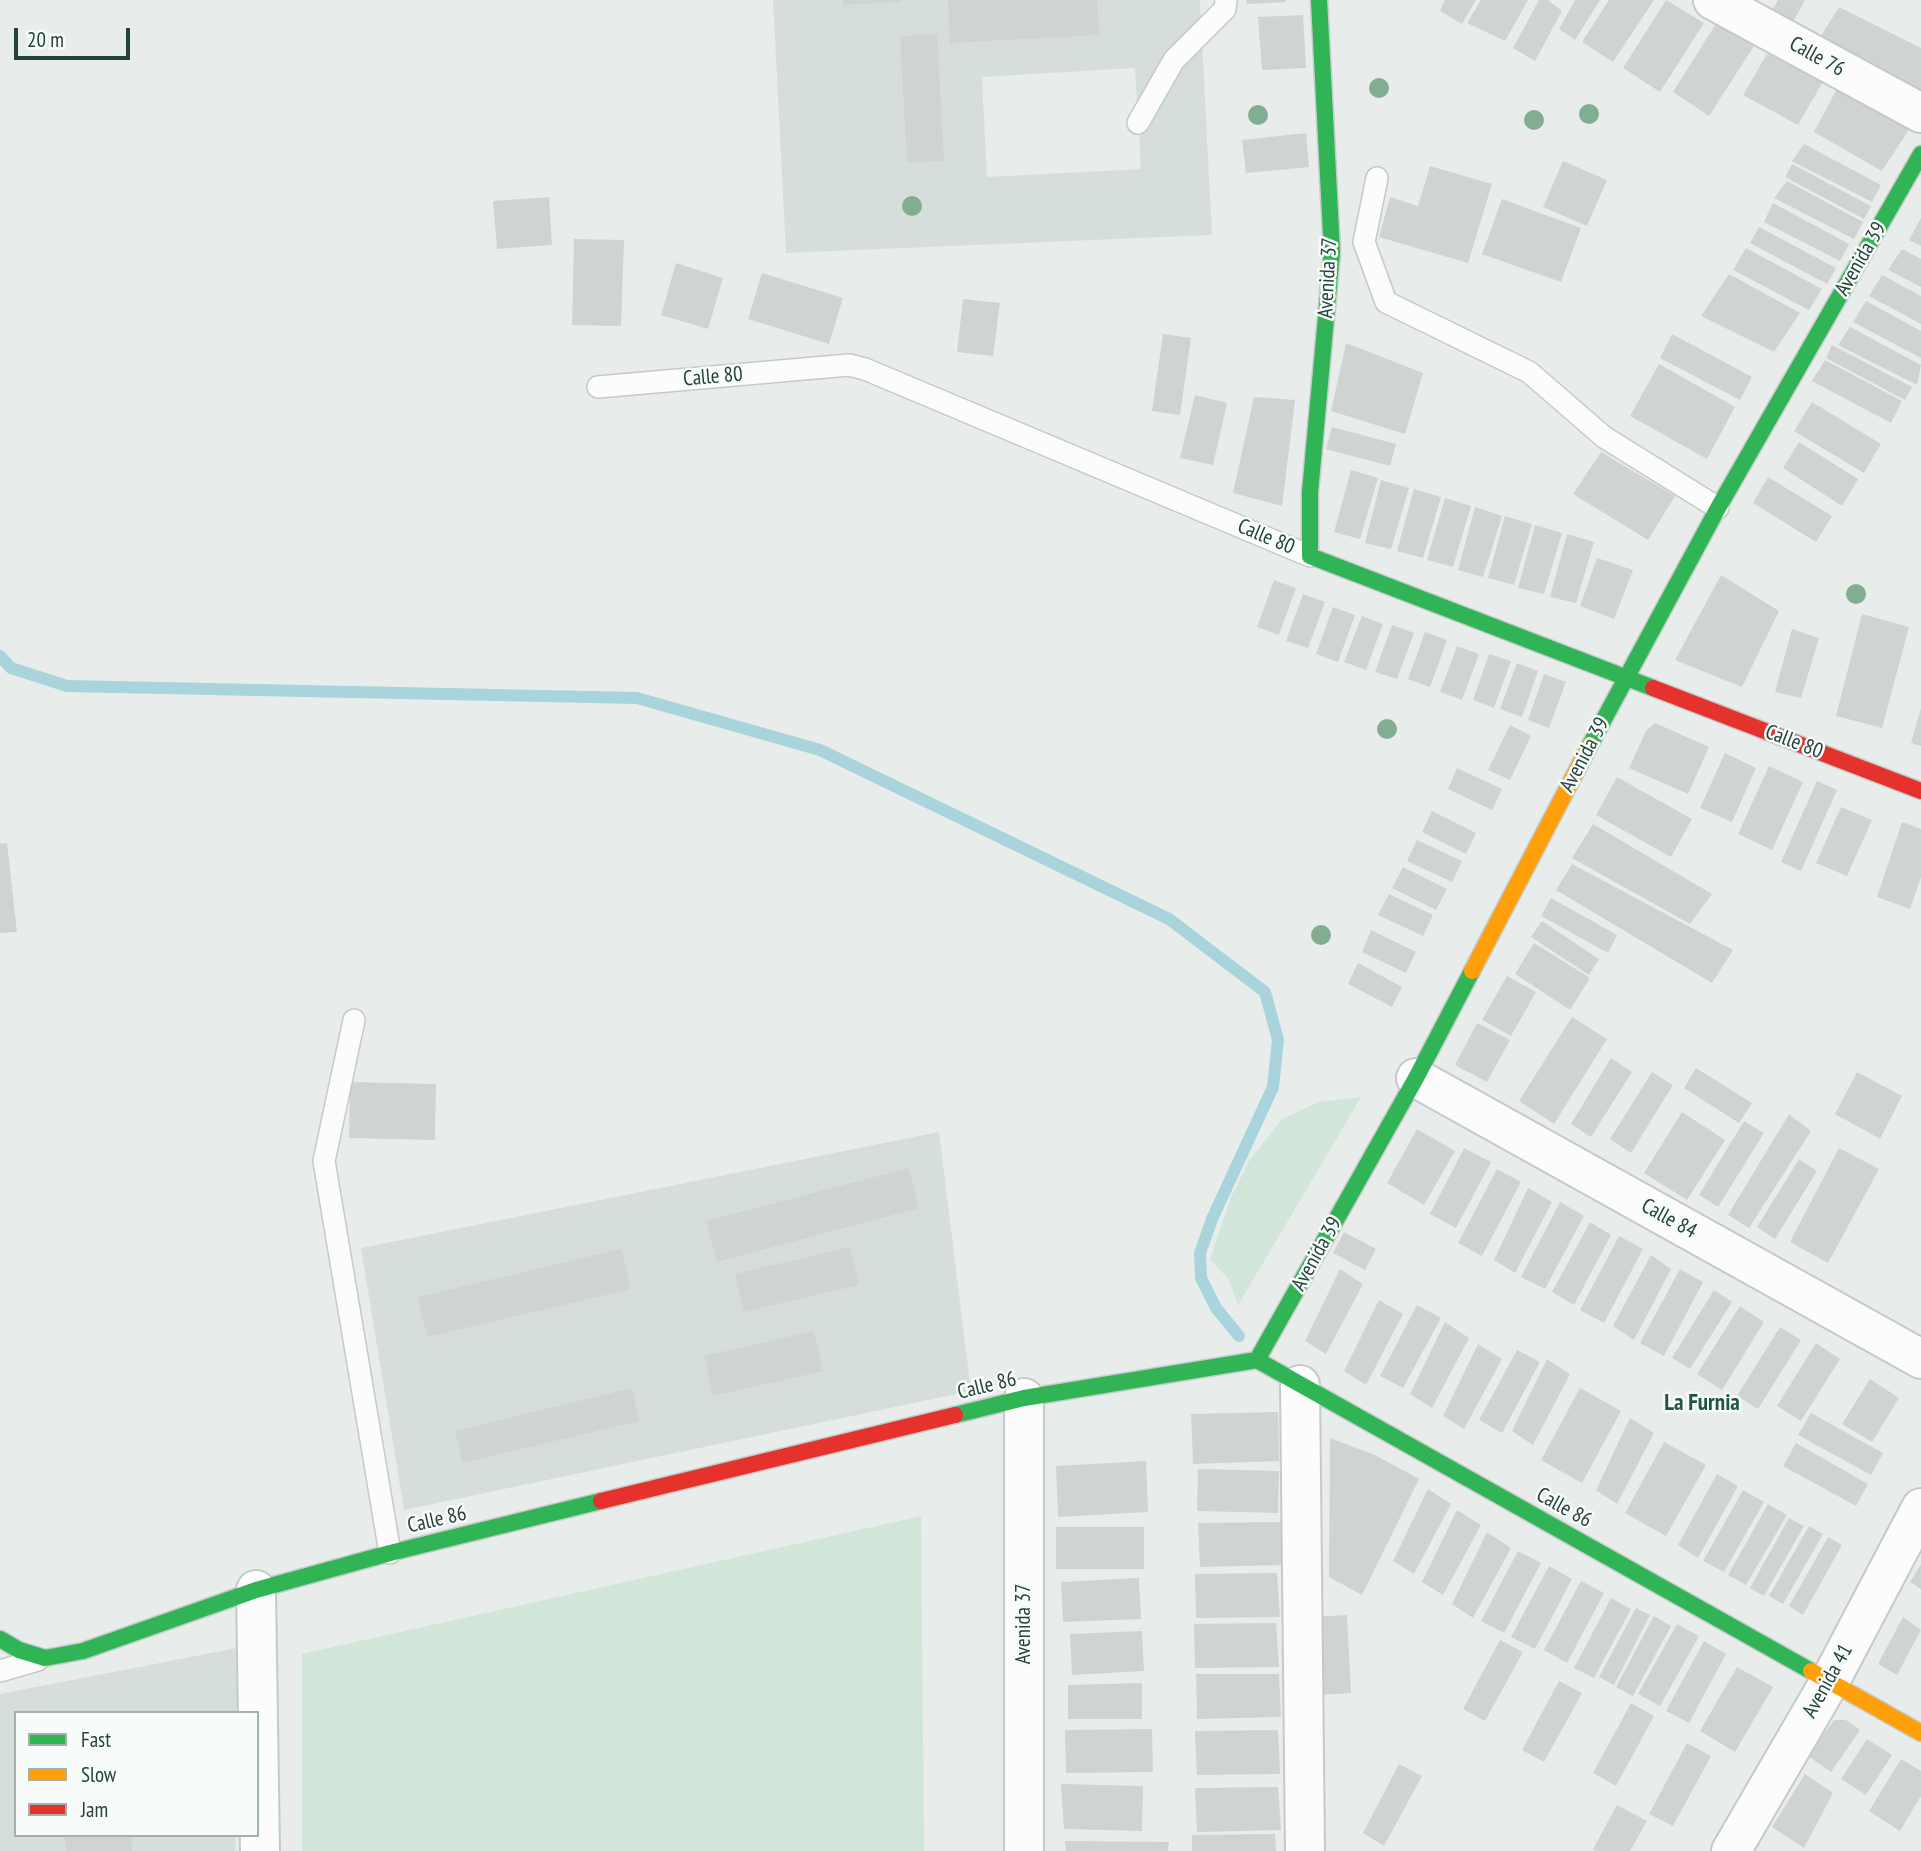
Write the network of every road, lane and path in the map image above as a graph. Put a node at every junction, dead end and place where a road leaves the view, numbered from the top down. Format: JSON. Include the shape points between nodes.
{"nodes":[{"id":1,"x":1226,"y":0,"type":"edge"},
{"id":2,"x":1319,"y":0,"type":"edge"},
{"id":3,"x":1713,"y":0,"type":"edge"},
{"id":4,"x":1921,"y":113,"type":"edge"},
{"id":5,"x":1138,"y":123,"type":"dead end"},
{"id":6,"x":1921,"y":154,"type":"edge"},
{"id":7,"x":1377,"y":178,"type":"dead end"},
{"id":8,"x":598,"y":387,"type":"dead end"},
{"id":9,"x":1718,"y":508,"type":"junction"},
{"id":10,"x":1310,"y":556,"type":"junction"},
{"id":11,"x":1625,"y":677,"type":"junction"},
{"id":12,"x":1921,"y":790,"type":"edge"},
{"id":13,"x":354,"y":1020,"type":"dead end"},
{"id":14,"x":1416,"y":1079,"type":"junction"},
{"id":15,"x":1921,"y":1359,"type":"edge"},
{"id":16,"x":1257,"y":1360,"type":"junction"},
{"id":17,"x":1300,"y":1385,"type":"junction"},
{"id":18,"x":1024,"y":1398,"type":"junction"},
{"id":19,"x":1921,"y":1508,"type":"edge"},
{"id":20,"x":390,"y":1553,"type":"junction"},
{"id":21,"x":256,"y":1590,"type":"junction"},
{"id":22,"x":0,"y":1639,"type":"edge"},
{"id":23,"x":45,"y":1658,"type":"junction"},
{"id":24,"x":0,"y":1671,"type":"edge"},
{"id":25,"x":1830,"y":1681,"type":"junction"},
{"id":26,"x":258,"y":1711,"type":"edge"},
{"id":27,"x":1921,"y":1733,"type":"edge"},
{"id":28,"x":259,"y":1786,"type":"edge"},
{"id":29,"x":260,"y":1851,"type":"edge"},
{"id":30,"x":1024,"y":1851,"type":"edge"},
{"id":31,"x":1305,"y":1851,"type":"edge"},
{"id":32,"x":1731,"y":1851,"type":"edge"}],
"edges":[{"from":1,"to":5,"type":"lane","via":[[1226,9],[1174,60]]},
{"from":2,"to":10,"type":"street","name":"Avenida 37","via":[[1332,252],[1310,492]]},
{"from":3,"to":4,"type":"street","name":"Calle 76"},
{"from":6,"to":9,"type":"street","name":"Avenida 39"},
{"from":7,"to":9,"type":"lane","via":[[1364,242],[1386,302],[1529,372],[1604,437]]},
{"from":8,"to":10,"type":"lane","name":"Calle 80","via":[[849,365]]},
{"from":9,"to":11,"type":"street","name":"Avenida 39"},
{"from":10,"to":11,"type":"street","name":"Calle 80"},
{"from":11,"to":12,"type":"street","name":"Calle 80"},
{"from":11,"to":14,"type":"street","name":"Avenida 39"},
{"from":13,"to":20,"type":"lane","via":[[324,1161]]},
{"from":14,"to":15,"type":"street","name":"Calle 84"},
{"from":14,"to":16,"type":"street","name":"Avenida 39"},
{"from":16,"to":17,"type":"street","name":"Calle 86"},
{"from":16,"to":18,"type":"street","name":"Calle 86"},
{"from":17,"to":25,"type":"street","name":"Calle 86"},
{"from":17,"to":31,"type":"street"},
{"from":18,"to":20,"type":"street","name":"Calle 86"},
{"from":18,"to":30,"type":"street","name":"Avenida 37"},
{"from":19,"to":25,"type":"street","name":"Avenida 41"},
{"from":20,"to":21,"type":"street","name":"Calle 86"},
{"from":21,"to":23,"type":"street","name":"Calle 86","via":[[83,1651]]},
{"from":21,"to":26,"type":"street"},
{"from":22,"to":23,"type":"street"},
{"from":23,"to":24,"type":"lane"},
{"from":25,"to":27,"type":"street","name":"Calle 86"},
{"from":25,"to":32,"type":"street","name":"Avenida 41"},
{"from":28,"to":29,"type":"street"}]}
